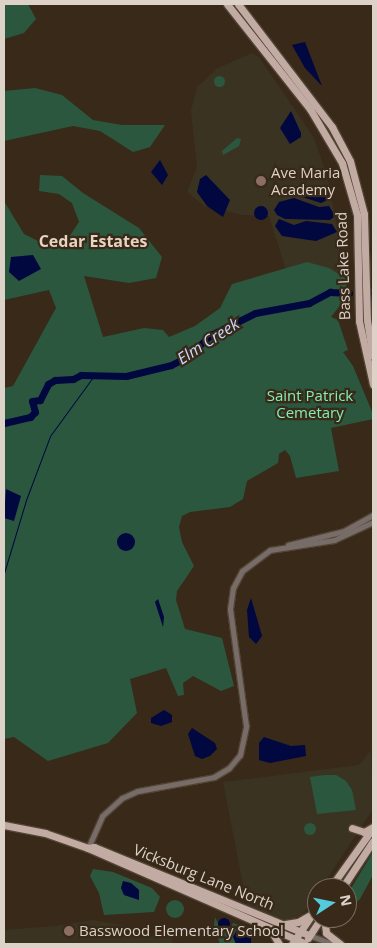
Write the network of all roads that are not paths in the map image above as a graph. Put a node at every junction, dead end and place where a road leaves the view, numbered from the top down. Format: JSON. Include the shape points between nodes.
{"nodes":[{"id":1,"x":227,"y":4,"type":"edge"},
{"id":2,"x":238,"y":4,"type":"edge"},
{"id":3,"x":362,"y":281,"type":"junction"},
{"id":4,"x":362,"y":308,"type":"junction"},
{"id":5,"x":373,"y":356,"type":"edge"},
{"id":6,"x":373,"y":384,"type":"edge"},
{"id":7,"x":373,"y":515,"type":"edge"},
{"id":8,"x":373,"y":522,"type":"edge"},
{"id":9,"x":285,"y":546,"type":"junction"},
{"id":10,"x":4,"y":825,"type":"edge"},
{"id":11,"x":373,"y":827,"type":"edge"},
{"id":12,"x":373,"y":841,"type":"edge"},
{"id":13,"x":361,"y":846,"type":"junction"},
{"id":14,"x":88,"y":848,"type":"junction"},
{"id":15,"x":337,"y":878,"type":"edge"},
{"id":16,"x":349,"y":878,"type":"edge"},
{"id":17,"x":307,"y":917,"type":"edge"},
{"id":18,"x":307,"y":921,"type":"edge"},
{"id":19,"x":284,"y":924,"type":"junction"},
{"id":20,"x":315,"y":928,"type":"edge"},
{"id":21,"x":326,"y":928,"type":"edge"},
{"id":22,"x":270,"y":929,"type":"junction"},
{"id":23,"x":300,"y":931,"type":"junction"},
{"id":24,"x":310,"y":935,"type":"junction"},
{"id":25,"x":293,"y":942,"type":"edge"},
{"id":26,"x":279,"y":944,"type":"edge"},
{"id":27,"x":304,"y":944,"type":"edge"},
{"id":28,"x":333,"y":944,"type":"edge"},
{"id":29,"x":340,"y":944,"type":"edge"}],
"edges":[{"from":1,"to":3,"type":"main road","name":"Bass Lake Road","via":[[310,110],[342,163],[357,215]]},
{"from":2,"to":3,"type":"main road","name":"Bass Lake Road","via":[[342,143],[356,178],[364,214]]},
{"from":3,"to":4,"type":"main road","name":"Bass Lake Road"},
{"from":4,"to":5,"type":"main road","name":"Bass Lake Road"},
{"from":4,"to":6,"type":"main road","name":"Bass Lake Road","via":[[361,340]]},
{"from":7,"to":9,"type":"street","via":[[344,531]]},
{"from":8,"to":9,"type":"street","via":[[334,540]]},
{"from":9,"to":14,"type":"street","via":[[262,554],[247,565],[232,594],[230,609],[246,726],[243,747],[235,761],[214,777],[138,791],[122,798],[102,816]]},
{"from":10,"to":14,"type":"main road","name":"Vicksburg Lane North","via":[[46,833]]},
{"from":11,"to":13,"type":"main road"},
{"from":11,"to":13,"type":"main road","via":[[364,832],[352,828],[361,837]]},
{"from":12,"to":16,"type":"main road"},
{"from":13,"to":15,"type":"main road"},
{"from":14,"to":19,"type":"main road","name":"Vicksburg Lane North","via":[[94,847]]},
{"from":14,"to":22,"type":"main road","name":"Vicksburg Lane North"},
{"from":17,"to":19,"type":"main road"},
{"from":18,"to":23,"type":"main road"},
{"from":19,"to":23,"type":"main road","name":"Vicksburg Lane North"},
{"from":20,"to":24,"type":"main road"},
{"from":21,"to":29,"type":"main road","via":[[329,936]]},
{"from":22,"to":25,"type":"main road","name":"Vicksburg Lane North"},
{"from":22,"to":26,"type":"main road"},
{"from":23,"to":24,"type":"main road","name":"Vicksburg Lane North"},
{"from":23,"to":25,"type":"main road"},
{"from":24,"to":27,"type":"main road"},
{"from":24,"to":28,"type":"street"},
{"from":25,"to":27,"type":"main road","name":"Vicksburg Lane North"}]}
